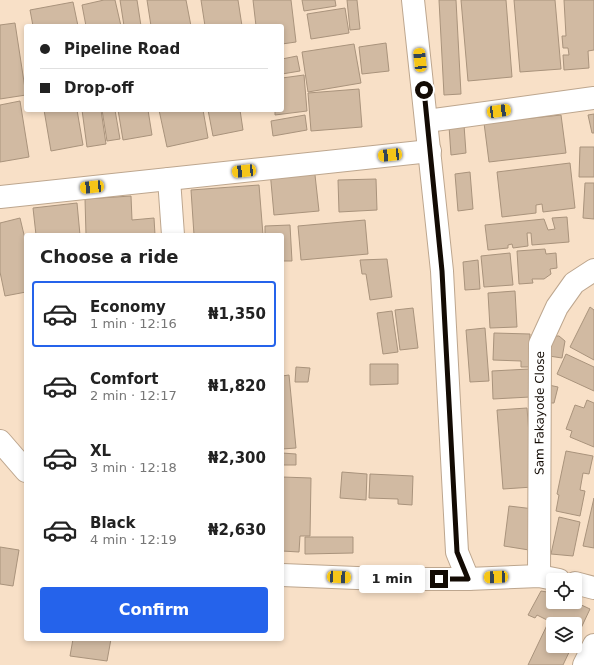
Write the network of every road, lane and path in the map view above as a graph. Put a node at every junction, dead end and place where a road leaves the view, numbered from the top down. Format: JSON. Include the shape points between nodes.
{"nodes":[{"id":1,"x":413,"y":0,"type":"edge"},
{"id":2,"x":594,"y":98,"type":"edge"},
{"id":3,"x":427,"y":121,"type":"junction"},
{"id":4,"x":430,"y":151,"type":"junction"},
{"id":5,"x":169,"y":179,"type":"junction"},
{"id":6,"x":0,"y":197,"type":"edge"},
{"id":7,"x":173,"y":233,"type":"edge"},
{"id":8,"x":594,"y":270,"type":"edge"},
{"id":9,"x":0,"y":441,"type":"edge"},
{"id":10,"x":24,"y":469,"type":"edge"},
{"id":11,"x":549,"y":573,"type":"edge"},
{"id":12,"x":284,"y":575,"type":"edge"},
{"id":13,"x":546,"y":578,"type":"edge"},
{"id":14,"x":468,"y":579,"type":"junction"},
{"id":15,"x":582,"y":585,"type":"edge"},
{"id":16,"x":594,"y":588,"type":"edge"},
{"id":17,"x":594,"y":644,"type":"edge"},
{"id":18,"x":584,"y":665,"type":"edge"}],
"edges":[{"from":1,"to":3,"type":"street"},
{"from":2,"to":3,"type":"street"},
{"from":3,"to":4,"type":"street"},
{"from":4,"to":5,"type":"street"},
{"from":4,"to":14,"type":"street","via":[[442,271],[457,552]]},
{"from":5,"to":6,"type":"street"},
{"from":5,"to":7,"type":"street"},
{"from":8,"to":11,"type":"street","name":"Sam Fakayode Close","via":[[574,283],[557,307],[540,344]]},
{"from":9,"to":10,"type":"street"},
{"from":12,"to":14,"type":"street"},
{"from":13,"to":14,"type":"street"},
{"from":15,"to":16,"type":"street"},
{"from":17,"to":18,"type":"street"}]}
